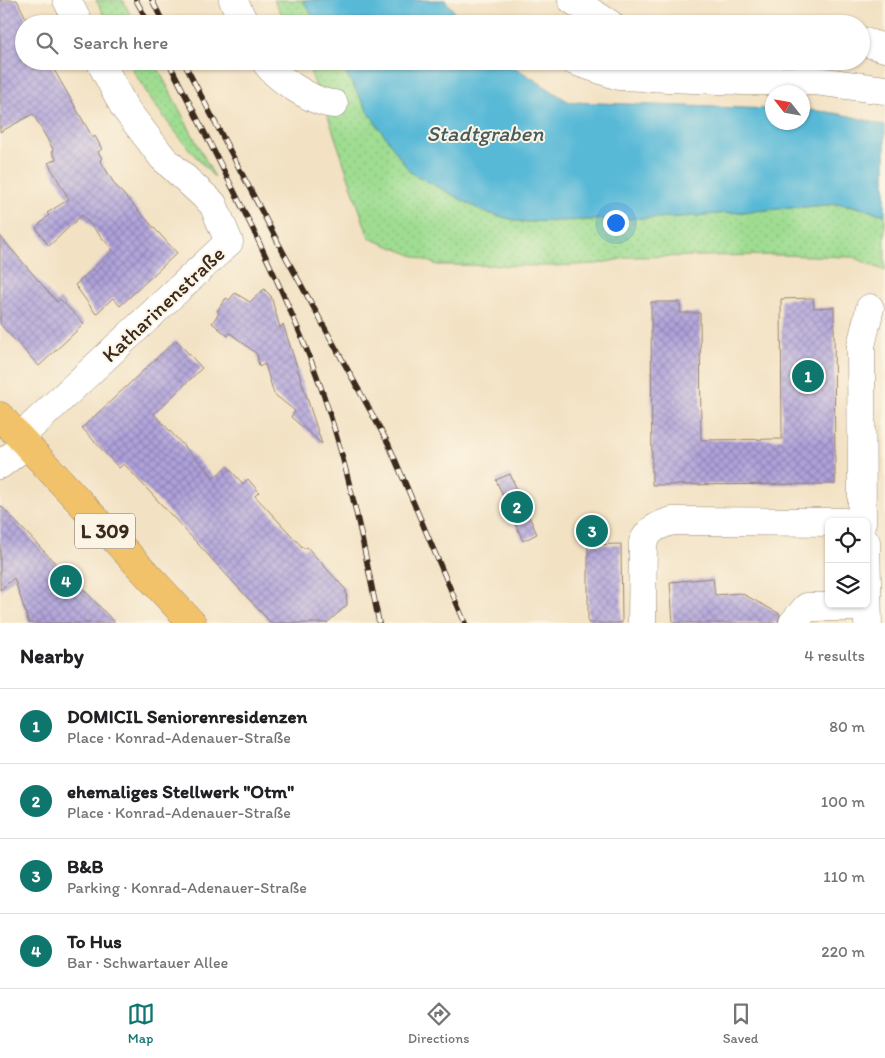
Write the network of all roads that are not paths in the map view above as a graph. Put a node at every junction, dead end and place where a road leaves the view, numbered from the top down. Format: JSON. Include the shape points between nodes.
{"nodes":[{"id":1,"x":67,"y":0,"type":"edge"},
{"id":2,"x":232,"y":0,"type":"edge"},
{"id":3,"x":572,"y":0,"type":"edge"},
{"id":4,"x":75,"y":15,"type":"edge"},
{"id":5,"x":240,"y":15,"type":"edge"},
{"id":6,"x":596,"y":15,"type":"edge"},
{"id":7,"x":870,"y":44,"type":"edge"},
{"id":8,"x":885,"y":48,"type":"edge"},
{"id":9,"x":105,"y":70,"type":"edge"},
{"id":10,"x":270,"y":70,"type":"edge"},
{"id":11,"x":601,"y":70,"type":"edge"},
{"id":12,"x":885,"y":90,"type":"edge"},
{"id":13,"x":334,"y":104,"type":"dead end"},
{"id":14,"x":870,"y":308,"type":"dead end"},
{"id":15,"x":9,"y":428,"type":"edge"},
{"id":16,"x":0,"y":465,"type":"edge"},
{"id":17,"x":862,"y":511,"type":"edge"},
{"id":18,"x":825,"y":522,"type":"edge"},
{"id":19,"x":866,"y":563,"type":"edge"},
{"id":20,"x":867,"y":615,"type":"edge"},
{"id":21,"x":192,"y":623,"type":"edge"},
{"id":22,"x":642,"y":623,"type":"edge"},
{"id":23,"x":793,"y":623,"type":"edge"}],
"edges":[{"from":1,"to":4,"type":"street"},
{"from":2,"to":5,"type":"street"},
{"from":3,"to":6,"type":"street"},
{"from":7,"to":8,"type":"street"},
{"from":9,"to":15,"type":"street","name":"Katharinenstraße","via":[[124,106],[162,158],[213,204],[229,242]]},
{"from":10,"to":13,"type":"street","via":[[314,99]]},
{"from":11,"to":12,"type":"street","via":[[619,76],[816,81]]},
{"from":14,"to":17,"type":"street","via":[[861,346]]},
{"from":15,"to":16,"type":"street"},
{"from":15,"to":21,"type":"main road","number":"L 309"},
{"from":18,"to":22,"type":"street","via":[[663,523],[646,536],[644,542]]},
{"from":19,"to":20,"type":"street"},
{"from":20,"to":23,"type":"street","via":[[807,607]]}]}
